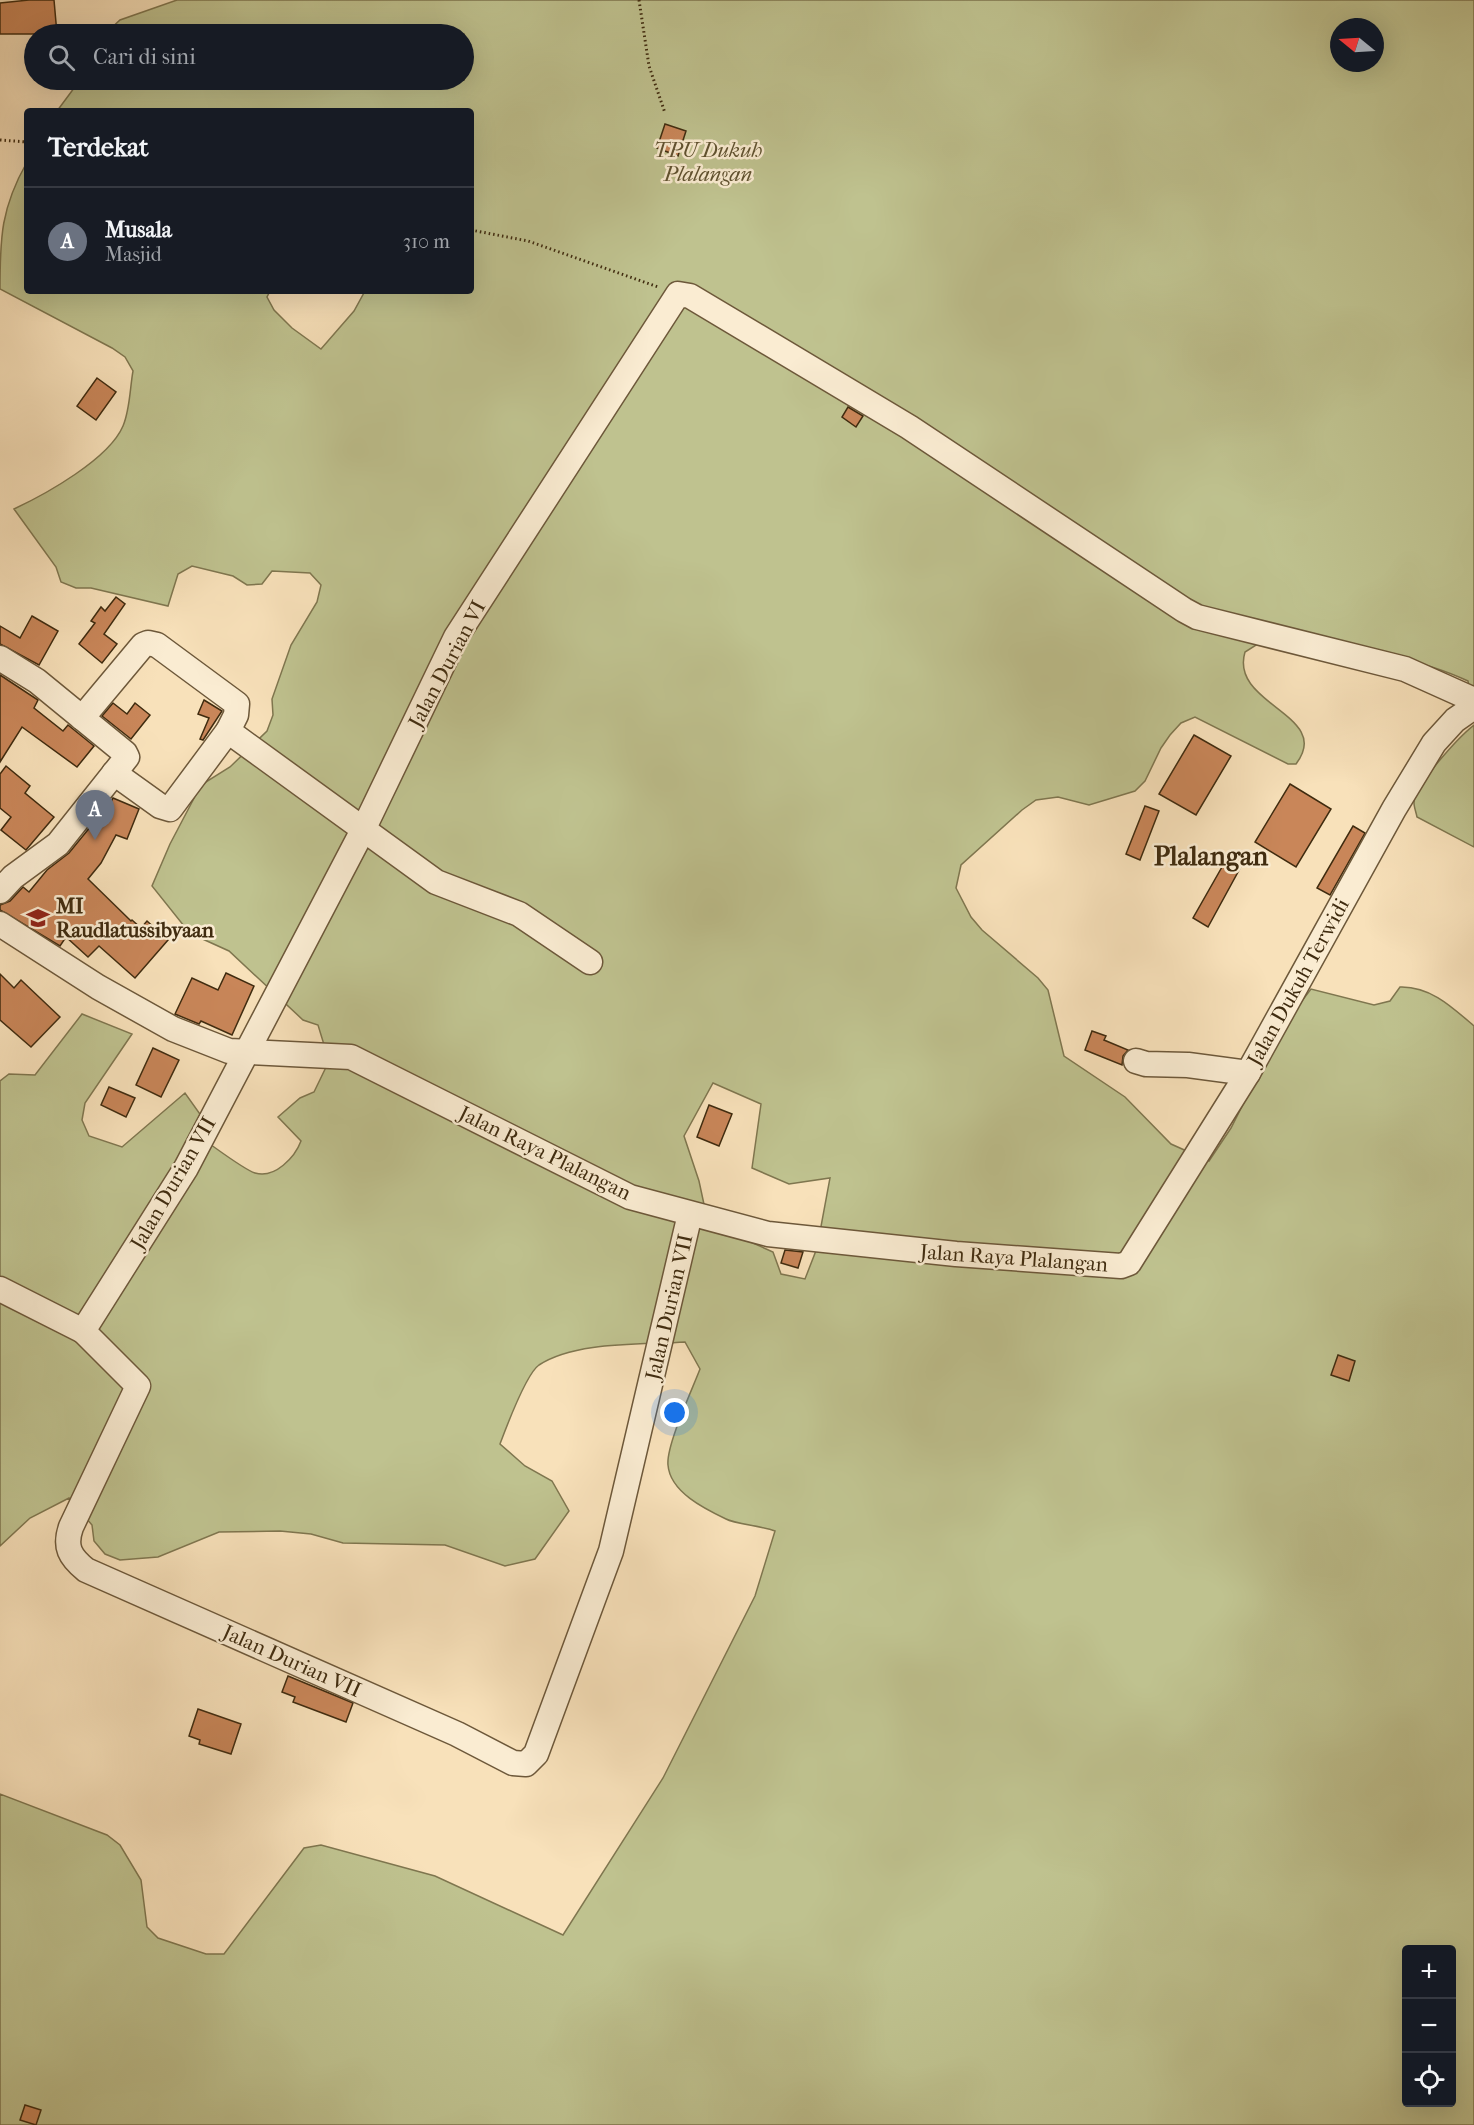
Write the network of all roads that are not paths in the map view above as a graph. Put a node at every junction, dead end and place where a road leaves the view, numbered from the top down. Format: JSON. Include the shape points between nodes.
{"nodes":[{"id":1,"x":5,"y":661,"type":"edge"},
{"id":2,"x":1474,"y":700,"type":"edge"},
{"id":3,"x":1474,"y":707,"type":"edge"},
{"id":4,"x":82,"y":718,"type":"junction"},
{"id":5,"x":228,"y":731,"type":"junction"},
{"id":6,"x":114,"y":773,"type":"junction"},
{"id":7,"x":363,"y":830,"type":"junction"},
{"id":8,"x":0,"y":891,"type":"edge"},
{"id":9,"x":0,"y":924,"type":"edge"},
{"id":10,"x":590,"y":962,"type":"dead end"},
{"id":11,"x":246,"y":1052,"type":"junction"},
{"id":12,"x":1136,"y":1061,"type":"dead end"},
{"id":13,"x":1248,"y":1072,"type":"junction"},
{"id":14,"x":690,"y":1214,"type":"junction"},
{"id":15,"x":1129,"y":1263,"type":"joint"},
{"id":16,"x":0,"y":1289,"type":"edge"},
{"id":17,"x":83,"y":1330,"type":"junction"}],
"edges":[{"from":1,"to":4,"type":"street"},
{"from":2,"to":7,"type":"street","name":"Jalan Durian VI","via":[[1405,669],[1197,617],[909,427],[690,296],[678,294],[456,637]]},
{"from":3,"to":13,"type":"street","name":"Jalan Dukuh Terwidi","via":[[1455,720],[1434,743]]},
{"from":4,"to":5,"type":"street","via":[[143,645],[152,643],[237,704]]},
{"from":4,"to":6,"type":"street","via":[[125,753],[125,761]]},
{"from":5,"to":6,"type":"street","via":[[170,809]]},
{"from":5,"to":7,"type":"street"},
{"from":6,"to":8,"type":"street","via":[[58,844]]},
{"from":7,"to":10,"type":"street","via":[[436,882],[519,914]]},
{"from":7,"to":11,"type":"street","name":"Jalan Durian VI"},
{"from":9,"to":11,"type":"street","name":"Jalan Raya Plalangan","via":[[98,987],[173,1029],[229,1052]]},
{"from":11,"to":14,"type":"street","name":"Jalan Raya Plalangan","via":[[351,1056],[630,1197]]},
{"from":11,"to":17,"type":"street","name":"Jalan Durian VII","via":[[186,1168]]},
{"from":12,"to":13,"type":"street"},
{"from":13,"to":15,"type":"street","name":"Jalan Dukuh Terwidi"},
{"from":14,"to":15,"type":"street","name":"Jalan Raya Plalangan","via":[[768,1234],[846,1243],[1111,1266]]},
{"from":14,"to":17,"type":"street","name":"Jalan Durian VII","via":[[611,1551],[536,1754],[526,1764],[513,1763],[76,1562],[68,1550],[71,1527],[138,1388]]},
{"from":16,"to":17,"type":"street"}]}
